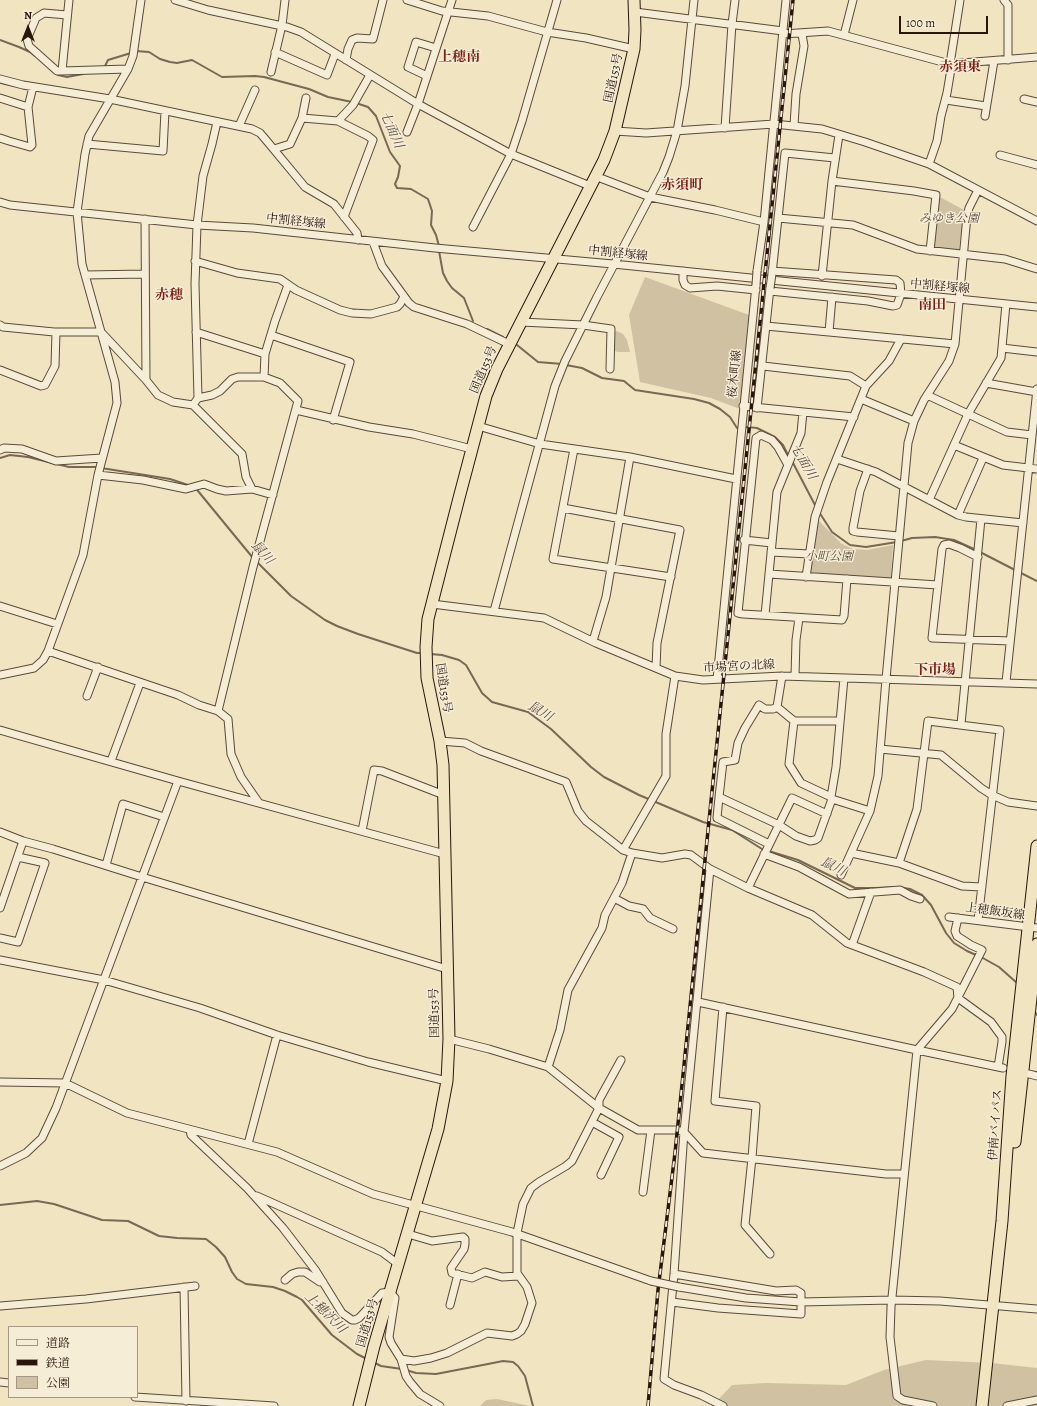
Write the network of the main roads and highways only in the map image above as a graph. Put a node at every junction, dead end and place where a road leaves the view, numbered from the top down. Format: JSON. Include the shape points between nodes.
{"nodes":[{"id":1,"x":634,"y":0,"type":"edge"},
{"id":2,"x":1037,"y":846,"type":"edge"},
{"id":3,"x":1033,"y":928,"type":"edge"},
{"id":4,"x":1037,"y":944,"type":"edge"},
{"id":5,"x":1029,"y":981,"type":"junction"},
{"id":6,"x":987,"y":1384,"type":"junction"},
{"id":7,"x":360,"y":1406,"type":"edge"},
{"id":8,"x":982,"y":1406,"type":"edge"},
{"id":9,"x":986,"y":1406,"type":"edge"}],
"edges":[{"from":1,"to":7,"type":"highway","name":"国道153号","via":[[634,49],[616,130],[604,160],[509,344],[486,396],[428,619],[425,662],[443,765],[449,1039],[446,1081],[438,1129],[374,1346]]},
{"from":2,"to":3,"type":"highway","name":"伊南バイパス"},
{"from":3,"to":5,"type":"highway","name":"伊南バイパス"},
{"from":4,"to":5,"type":"highway","name":"伊南バイパス"},
{"from":5,"to":6,"type":"highway","name":"伊南バイパス"},
{"from":6,"to":8,"type":"highway","name":"伊南バイパス"},
{"from":6,"to":9,"type":"highway","name":"伊南バイパス"}]}
